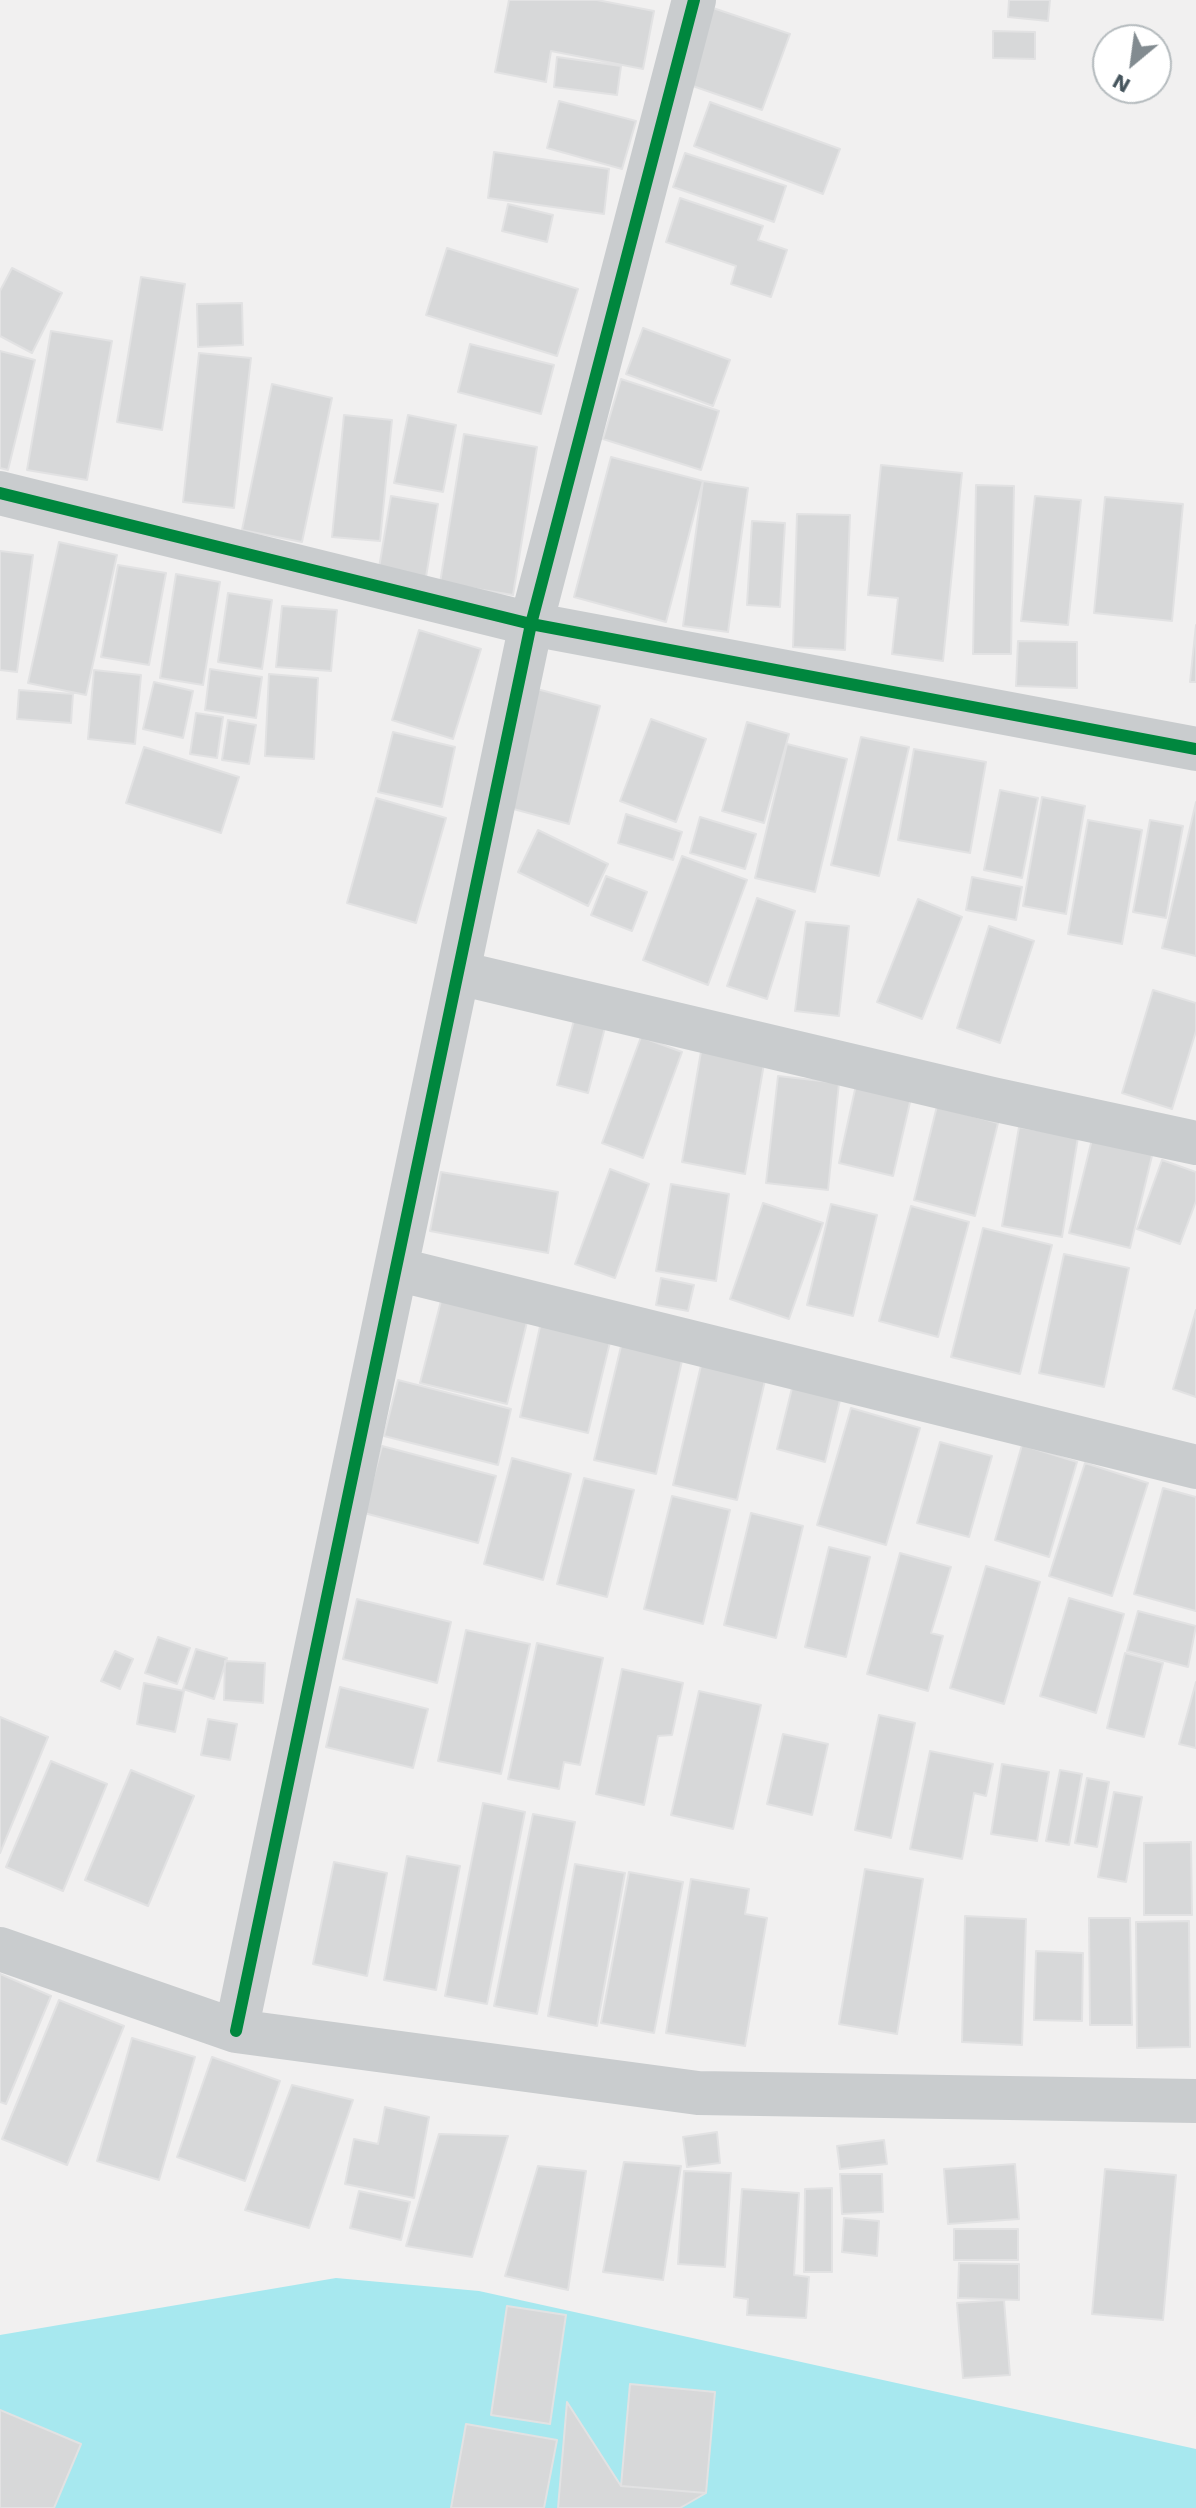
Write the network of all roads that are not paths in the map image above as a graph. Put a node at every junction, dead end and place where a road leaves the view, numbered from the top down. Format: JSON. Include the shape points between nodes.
{"nodes":[{"id":1,"x":694,"y":0,"type":"edge"},
{"id":2,"x":0,"y":493,"type":"edge"},
{"id":3,"x":531,"y":624,"type":"junction"},
{"id":4,"x":1196,"y":749,"type":"edge"},
{"id":5,"x":459,"y":973,"type":"junction"},
{"id":6,"x":1196,"y":1143,"type":"edge"},
{"id":7,"x":396,"y":1269,"type":"junction"},
{"id":8,"x":1196,"y":1467,"type":"edge"},
{"id":9,"x":0,"y":1949,"type":"edge"},
{"id":10,"x":236,"y":2031,"type":"junction"},
{"id":11,"x":1196,"y":2101,"type":"edge"}],
"edges":[{"from":1,"to":3,"type":"street"},
{"from":2,"to":3,"type":"street"},
{"from":3,"to":4,"type":"street"},
{"from":3,"to":5,"type":"street"},
{"from":5,"to":6,"type":"street"},
{"from":5,"to":7,"type":"street"},
{"from":7,"to":8,"type":"street"},
{"from":7,"to":10,"type":"street"},
{"from":9,"to":10,"type":"street"},
{"from":10,"to":11,"type":"street","via":[[698,2093]]}]}
